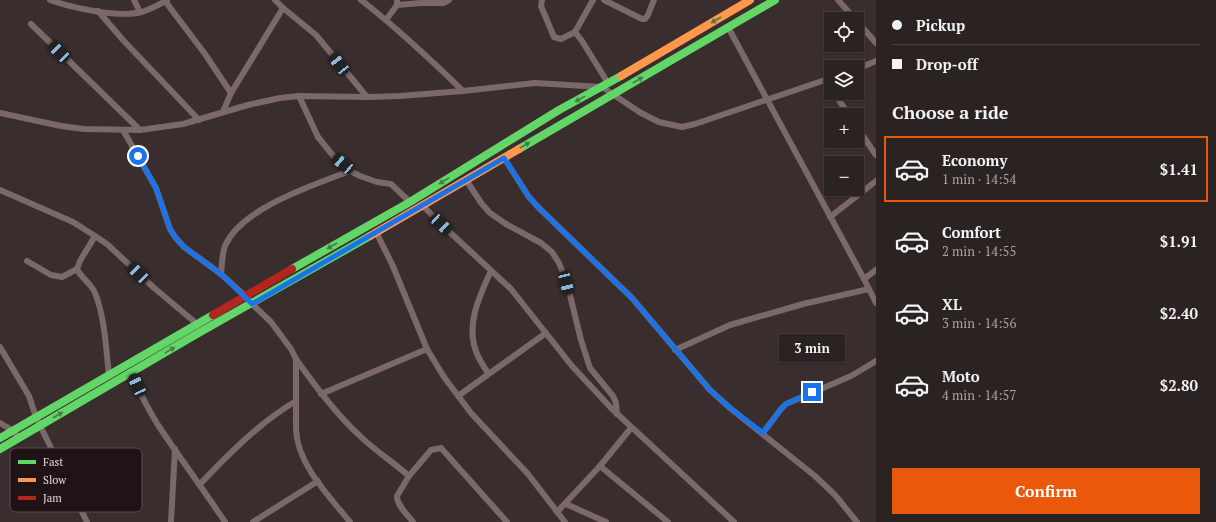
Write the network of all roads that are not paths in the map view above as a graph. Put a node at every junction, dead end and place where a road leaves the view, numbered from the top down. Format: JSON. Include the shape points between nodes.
{"nodes":[{"id":1,"x":50,"y":0,"type":"edge"},
{"id":2,"x":134,"y":0,"type":"edge"},
{"id":3,"x":275,"y":0,"type":"edge"},
{"id":4,"x":361,"y":0,"type":"edge"},
{"id":5,"x":448,"y":0,"type":"edge"},
{"id":6,"x":542,"y":0,"type":"edge"},
{"id":7,"x":593,"y":0,"type":"edge"},
{"id":8,"x":604,"y":0,"type":"edge"},
{"id":9,"x":654,"y":0,"type":"edge"},
{"id":10,"x":750,"y":0,"type":"edge"},
{"id":11,"x":775,"y":0,"type":"edge"},
{"id":12,"x":838,"y":0,"type":"edge"},
{"id":13,"x":166,"y":1,"type":"edge"},
{"id":14,"x":421,"y":1,"type":"edge"},
{"id":15,"x":397,"y":2,"type":"edge"},
{"id":16,"x":742,"y":5,"type":"junction"},
{"id":17,"x":283,"y":8,"type":"junction"},
{"id":18,"x":98,"y":11,"type":"junction"},
{"id":19,"x":140,"y":12,"type":"junction"},
{"id":20,"x":849,"y":12,"type":"edge"},
{"id":21,"x":748,"y":15,"type":"junction"},
{"id":22,"x":386,"y":20,"type":"junction"},
{"id":23,"x":31,"y":24,"type":"dead end"},
{"id":24,"x":728,"y":27,"type":"junction"},
{"id":25,"x":864,"y":29,"type":"edge"},
{"id":26,"x":575,"y":32,"type":"junction"},
{"id":27,"x":876,"y":43,"type":"edge"},
{"id":28,"x":876,"y":61,"type":"edge"},
{"id":29,"x":864,"y":66,"type":"edge"},
{"id":30,"x":824,"y":81,"type":"edge"},
{"id":31,"x":605,"y":85,"type":"junction"},
{"id":32,"x":463,"y":91,"type":"junction"},
{"id":33,"x":231,"y":93,"type":"junction"},
{"id":34,"x":612,"y":95,"type":"junction"},
{"id":35,"x":299,"y":96,"type":"junction"},
{"id":36,"x":367,"y":97,"type":"junction"},
{"id":37,"x":767,"y":101,"type":"junction"},
{"id":38,"x":223,"y":112,"type":"junction"},
{"id":39,"x":0,"y":113,"type":"edge"},
{"id":40,"x":199,"y":120,"type":"junction"},
{"id":41,"x":123,"y":130,"type":"junction"},
{"id":42,"x":140,"y":130,"type":"junction"},
{"id":43,"x":864,"y":137,"type":"edge"},
{"id":44,"x":876,"y":155,"type":"edge"},
{"id":45,"x":504,"y":158,"type":"junction"},
{"id":46,"x":464,"y":169,"type":"junction"},
{"id":47,"x":350,"y":171,"type":"junction"},
{"id":48,"x":467,"y":178,"type":"junction"},
{"id":49,"x":876,"y":181,"type":"edge"},
{"id":50,"x":0,"y":190,"type":"edge"},
{"id":51,"x":410,"y":202,"type":"junction"},
{"id":52,"x":423,"y":206,"type":"junction"},
{"id":53,"x":830,"y":217,"type":"junction"},
{"id":54,"x":376,"y":232,"type":"junction"},
{"id":55,"x":95,"y":236,"type":"junction"},
{"id":56,"x":27,"y":261,"type":"dead end"},
{"id":57,"x":77,"y":269,"type":"junction"},
{"id":58,"x":876,"y":270,"type":"edge"},
{"id":59,"x":491,"y":271,"type":"junction"},
{"id":60,"x":221,"y":274,"type":"junction"},
{"id":61,"x":864,"y":280,"type":"junction"},
{"id":62,"x":869,"y":289,"type":"junction"},
{"id":63,"x":245,"y":296,"type":"junction"},
{"id":64,"x":876,"y":303,"type":"edge"},
{"id":65,"x":252,"y":304,"type":"junction"},
{"id":66,"x":197,"y":324,"type":"junction"},
{"id":67,"x":546,"y":333,"type":"junction"},
{"id":68,"x":0,"y":346,"type":"edge"},
{"id":69,"x":427,"y":350,"type":"junction"},
{"id":70,"x":676,"y":350,"type":"junction"},
{"id":71,"x":296,"y":359,"type":"junction"},
{"id":72,"x":876,"y":361,"type":"edge"},
{"id":73,"x":131,"y":373,"type":"junction"},
{"id":74,"x":488,"y":373,"type":"junction"},
{"id":75,"x":109,"y":375,"type":"junction"},
{"id":76,"x":322,"y":394,"type":"junction"},
{"id":77,"x":458,"y":396,"type":"junction"},
{"id":78,"x":296,"y":401,"type":"junction"},
{"id":79,"x":618,"y":414,"type":"junction"},
{"id":80,"x":36,"y":417,"type":"junction"},
{"id":81,"x":0,"y":423,"type":"edge"},
{"id":82,"x":40,"y":426,"type":"junction"},
{"id":83,"x":631,"y":428,"type":"junction"},
{"id":84,"x":12,"y":430,"type":"junction"},
{"id":85,"x":763,"y":433,"type":"junction"},
{"id":86,"x":0,"y":438,"type":"edge"},
{"id":87,"x":19,"y":438,"type":"junction"},
{"id":88,"x":51,"y":448,"type":"edge"},
{"id":89,"x":175,"y":448,"type":"junction"},
{"id":90,"x":0,"y":449,"type":"edge"},
{"id":91,"x":600,"y":466,"type":"junction"},
{"id":92,"x":409,"y":476,"type":"junction"},
{"id":93,"x":318,"y":481,"type":"junction"},
{"id":94,"x":200,"y":484,"type":"junction"},
{"id":95,"x":566,"y":504,"type":"junction"},
{"id":96,"x":82,"y":512,"type":"edge"},
{"id":97,"x":557,"y":512,"type":"junction"},
{"id":98,"x":87,"y":522,"type":"edge"},
{"id":99,"x":171,"y":522,"type":"edge"},
{"id":100,"x":225,"y":522,"type":"edge"},
{"id":101,"x":253,"y":522,"type":"edge"},
{"id":102,"x":350,"y":522,"type":"edge"},
{"id":103,"x":413,"y":522,"type":"edge"},
{"id":104,"x":507,"y":522,"type":"edge"},
{"id":105,"x":565,"y":522,"type":"edge"},
{"id":106,"x":606,"y":522,"type":"edge"},
{"id":107,"x":668,"y":522,"type":"edge"},
{"id":108,"x":734,"y":522,"type":"edge"},
{"id":109,"x":857,"y":522,"type":"edge"}],
"edges":[{"from":1,"to":18,"type":"street"},
{"from":2,"to":19,"type":"street"},
{"from":3,"to":17,"type":"street"},
{"from":4,"to":22,"type":"street"},
{"from":5,"to":14,"type":"street","via":[[444,3]]},
{"from":6,"to":26,"type":"street","via":[[541,6],[554,37],[561,39]]},
{"from":7,"to":26,"type":"street"},
{"from":8,"to":9,"type":"street","via":[[645,19]]},
{"from":10,"to":16,"type":"street"},
{"from":11,"to":21,"type":"street"},
{"from":12,"to":20,"type":"street"},
{"from":13,"to":19,"type":"street"},
{"from":13,"to":33,"type":"street"},
{"from":14,"to":15,"type":"street"},
{"from":15,"to":22,"type":"street"},
{"from":16,"to":21,"type":"street"},
{"from":16,"to":31,"type":"street","one_way":true},
{"from":17,"to":33,"type":"street"},
{"from":17,"to":36,"type":"street","via":[[316,35]]},
{"from":18,"to":19,"type":"street"},
{"from":18,"to":40,"type":"street","via":[[131,50]]},
{"from":21,"to":24,"type":"street"},
{"from":22,"to":32,"type":"street"},
{"from":23,"to":42,"type":"street"},
{"from":34,"to":24,"type":"street","one_way":true},
{"from":24,"to":37,"type":"street"},
{"from":25,"to":27,"type":"street"},
{"from":26,"to":31,"type":"street"},
{"from":28,"to":29,"type":"street"},
{"from":30,"to":37,"type":"street"},
{"from":31,"to":32,"type":"street","via":[[535,83]]},
{"from":31,"to":34,"type":"street"},
{"from":31,"to":46,"type":"street","one_way":true,"via":[[559,110]]},
{"from":32,"to":36,"type":"street"},
{"from":33,"to":38,"type":"street"},
{"from":34,"to":37,"type":"street","via":[[659,122],[682,126]]},
{"from":45,"to":34,"type":"street","one_way":true},
{"from":35,"to":36,"type":"street"},
{"from":35,"to":38,"type":"street"},
{"from":35,"to":47,"type":"street","via":[[318,137],[335,158]]},
{"from":37,"to":53,"type":"street"},
{"from":38,"to":40,"type":"street"},
{"from":39,"to":41,"type":"street","via":[[61,126]]},
{"from":40,"to":42,"type":"street"},
{"from":41,"to":42,"type":"street"},
{"from":41,"to":60,"type":"street","via":[[156,188],[170,229],[184,247]]},
{"from":43,"to":44,"type":"street"},
{"from":45,"to":48,"type":"street"},
{"from":45,"to":70,"type":"street","via":[[529,197],[632,298]]},
{"from":46,"to":48,"type":"street"},
{"from":46,"to":51,"type":"street","one_way":true},
{"from":47,"to":51,"type":"street","via":[[368,179],[391,184]]},
{"from":47,"to":60,"type":"street","via":[[281,199],[244,222],[225,247]]},
{"from":48,"to":52,"type":"street"},
{"from":48,"to":79,"type":"street","via":[[490,213],[552,252],[565,277],[590,368],[613,396]]},
{"from":49,"to":53,"type":"street"},
{"from":50,"to":55,"type":"street","via":[[73,222]]},
{"from":51,"to":63,"type":"street","one_way":true},
{"from":52,"to":54,"type":"street"},
{"from":52,"to":59,"type":"street"},
{"from":53,"to":61,"type":"street"},
{"from":54,"to":65,"type":"street"},
{"from":54,"to":69,"type":"street"},
{"from":55,"to":57,"type":"street"},
{"from":55,"to":66,"type":"street"},
{"from":56,"to":57,"type":"street","via":[[51,275],[62,277]]},
{"from":57,"to":75,"type":"street","via":[[90,284],[97,299]]},
{"from":58,"to":61,"type":"street"},
{"from":59,"to":67,"type":"street","via":[[511,289]]},
{"from":59,"to":74,"type":"street","via":[[477,301],[473,319],[475,347]]},
{"from":60,"to":63,"type":"street"},
{"from":61,"to":62,"type":"street"},
{"from":62,"to":64,"type":"street"},
{"from":62,"to":70,"type":"street","via":[[803,304],[730,325]]},
{"from":63,"to":65,"type":"street"},
{"from":63,"to":66,"type":"street"},
{"from":65,"to":71,"type":"street","via":[[271,322]]},
{"from":73,"to":65,"type":"street","one_way":true},
{"from":66,"to":75,"type":"street"},
{"from":67,"to":74,"type":"street"},
{"from":67,"to":79,"type":"street","via":[[572,366]]},
{"from":68,"to":80,"type":"street","via":[[29,396]]},
{"from":69,"to":76,"type":"street"},
{"from":69,"to":77,"type":"street"},
{"from":70,"to":85,"type":"street","via":[[710,390]]},
{"from":71,"to":76,"type":"street"},
{"from":71,"to":78,"type":"street"},
{"from":72,"to":85,"type":"street","via":[[851,376],[786,404]]},
{"from":82,"to":73,"type":"street","one_way":true},
{"from":73,"to":89,"type":"street","via":[[158,424]]},
{"from":74,"to":77,"type":"street"},
{"from":75,"to":80,"type":"street"},
{"from":76,"to":92,"type":"street","via":[[360,437]]},
{"from":77,"to":97,"type":"street","via":[[523,469]]},
{"from":78,"to":93,"type":"street","via":[[296,438],[304,462]]},
{"from":78,"to":94,"type":"street","via":[[251,433]]},
{"from":79,"to":83,"type":"street"},
{"from":80,"to":82,"type":"street"},
{"from":80,"to":84,"type":"street"},
{"from":81,"to":84,"type":"street"},
{"from":82,"to":87,"type":"street"},
{"from":82,"to":88,"type":"street"},
{"from":83,"to":91,"type":"street"},
{"from":83,"to":108,"type":"street"},
{"from":84,"to":86,"type":"street"},
{"from":84,"to":87,"type":"street"},
{"from":85,"to":109,"type":"street","via":[[815,476]]},
{"from":87,"to":90,"type":"street"},
{"from":89,"to":94,"type":"street"},
{"from":89,"to":99,"type":"street"},
{"from":91,"to":95,"type":"street"},
{"from":91,"to":107,"type":"street"},
{"from":92,"to":103,"type":"street","via":[[397,499]]},
{"from":92,"to":104,"type":"street","via":[[431,450],[441,448]]},
{"from":93,"to":101,"type":"street"},
{"from":93,"to":102,"type":"street"},
{"from":94,"to":100,"type":"street"},
{"from":95,"to":97,"type":"street"},
{"from":95,"to":106,"type":"street"},
{"from":96,"to":98,"type":"street"},
{"from":97,"to":105,"type":"street"}]}
